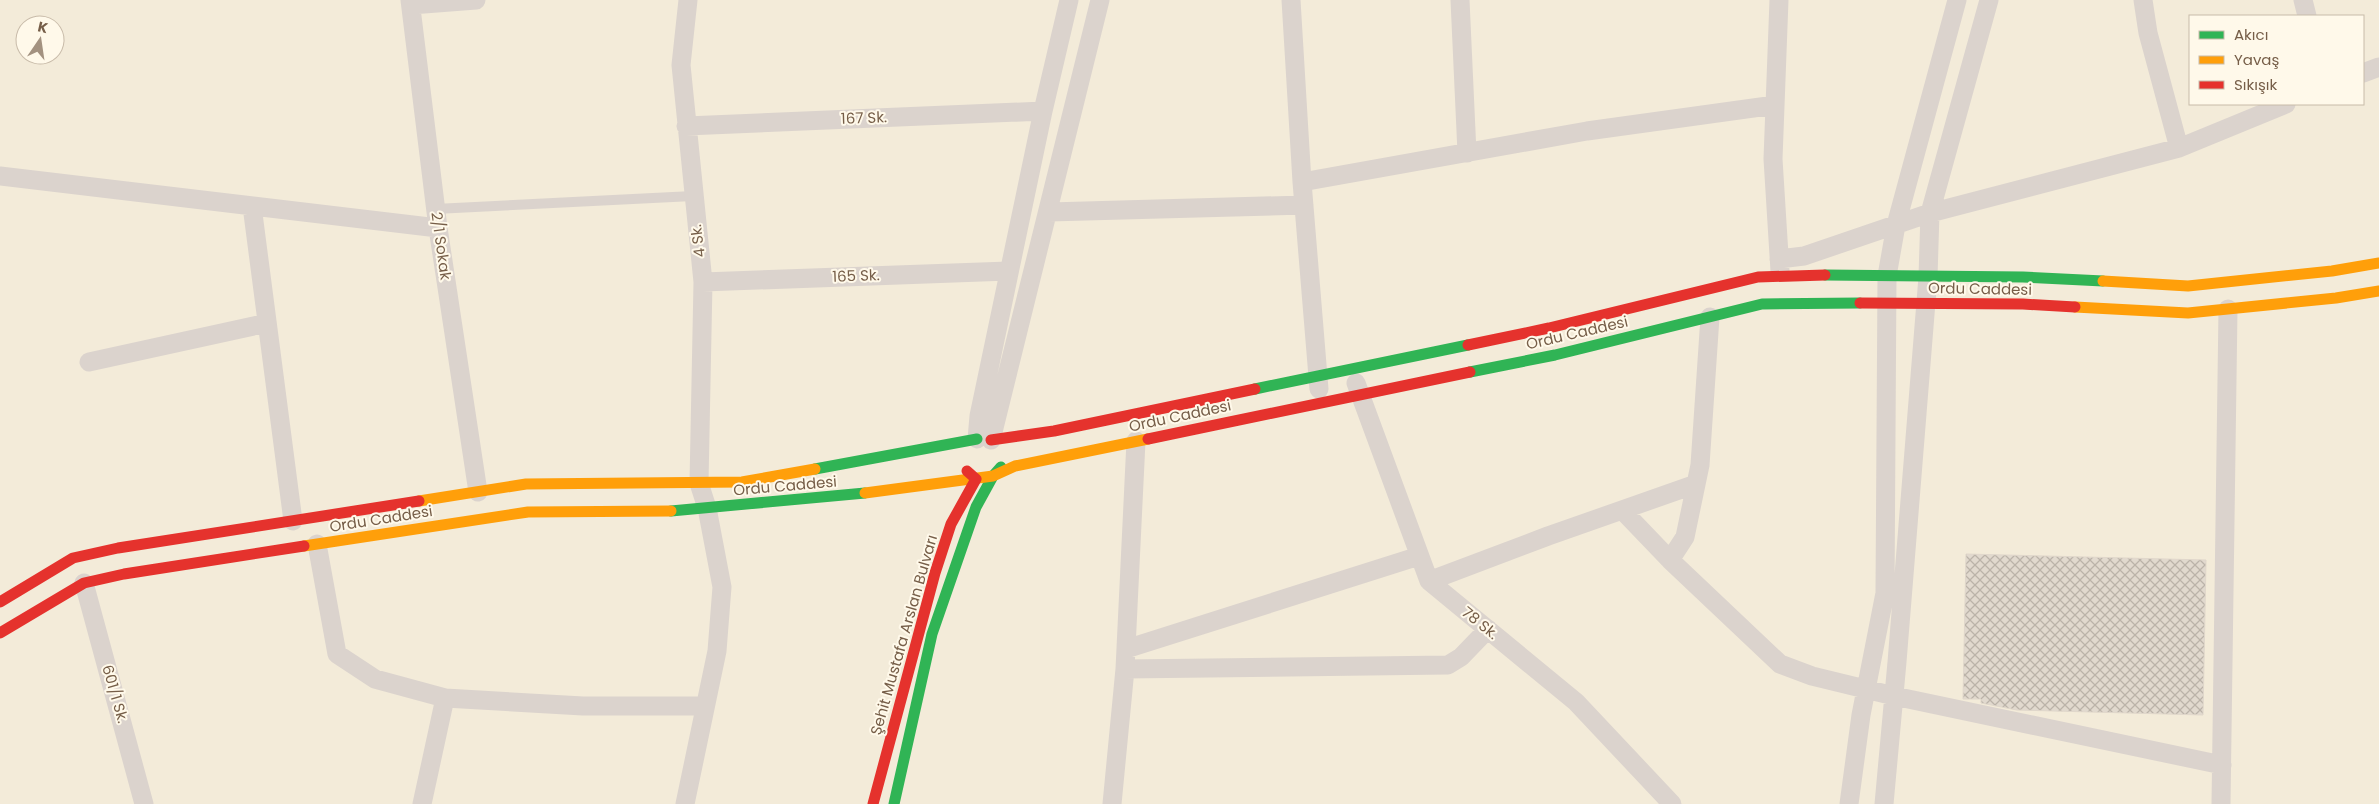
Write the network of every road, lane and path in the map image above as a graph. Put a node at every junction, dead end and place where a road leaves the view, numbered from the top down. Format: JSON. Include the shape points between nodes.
{"nodes":[{"id":1,"x":476,"y":0,"type":"edge"},
{"id":2,"x":688,"y":0,"type":"edge"},
{"id":3,"x":1069,"y":0,"type":"edge"},
{"id":4,"x":1100,"y":0,"type":"edge"},
{"id":5,"x":1291,"y":0,"type":"edge"},
{"id":6,"x":1460,"y":0,"type":"edge"},
{"id":7,"x":1779,"y":0,"type":"edge"},
{"id":8,"x":1957,"y":0,"type":"edge"},
{"id":9,"x":1989,"y":0,"type":"edge"},
{"id":10,"x":2143,"y":0,"type":"edge"},
{"id":11,"x":2303,"y":0,"type":"edge"},
{"id":12,"x":410,"y":2,"type":"edge"},
{"id":13,"x":2307,"y":15,"type":"edge"},
{"id":14,"x":2379,"y":68,"type":"edge"},
{"id":15,"x":2364,"y":73,"type":"edge"},
{"id":16,"x":1775,"y":105,"type":"junction"},
{"id":17,"x":2284,"y":105,"type":"edge"},
{"id":18,"x":1043,"y":111,"type":"junction"},
{"id":19,"x":686,"y":126,"type":"junction"},
{"id":20,"x":2179,"y":148,"type":"junction"},
{"id":21,"x":1467,"y":153,"type":"junction"},
{"id":22,"x":0,"y":176,"type":"edge"},
{"id":23,"x":1302,"y":182,"type":"junction"},
{"id":24,"x":693,"y":196,"type":"junction"},
{"id":25,"x":1304,"y":205,"type":"junction"},
{"id":26,"x":252,"y":206,"type":"junction"},
{"id":27,"x":436,"y":208,"type":"junction"},
{"id":28,"x":1049,"y":212,"type":"junction"},
{"id":29,"x":1930,"y":213,"type":"junction"},
{"id":30,"x":1896,"y":225,"type":"junction"},
{"id":31,"x":438,"y":228,"type":"junction"},
{"id":32,"x":2379,"y":263,"type":"edge"},
{"id":33,"x":1780,"y":268,"type":"junction"},
{"id":34,"x":1009,"y":271,"type":"junction"},
{"id":35,"x":1887,"y":276,"type":"junction"},
{"id":36,"x":1928,"y":277,"type":"junction"},
{"id":37,"x":703,"y":282,"type":"junction"},
{"id":38,"x":2379,"y":291,"type":"edge"},
{"id":39,"x":1888,"y":303,"type":"junction"},
{"id":40,"x":1925,"y":304,"type":"junction"},
{"id":41,"x":2228,"y":309,"type":"junction"},
{"id":42,"x":1710,"y":317,"type":"junction"},
{"id":43,"x":267,"y":323,"type":"junction"},
{"id":44,"x":89,"y":362,"type":"dead end"},
{"id":45,"x":1353,"y":368,"type":"junction"},
{"id":46,"x":1316,"y":376,"type":"junction"},
{"id":47,"x":1359,"y":394,"type":"junction"},
{"id":48,"x":1321,"y":402,"type":"junction"},
{"id":49,"x":1136,"y":441,"type":"junction"},
{"id":50,"x":993,"y":446,"type":"junction"},
{"id":51,"x":996,"y":473,"type":"junction"},
{"id":52,"x":976,"y":479,"type":"junction"},
{"id":53,"x":699,"y":483,"type":"junction"},
{"id":54,"x":1696,"y":484,"type":"junction"},
{"id":55,"x":480,"y":504,"type":"junction"},
{"id":56,"x":708,"y":508,"type":"junction"},
{"id":57,"x":1622,"y":510,"type":"junction"},
{"id":58,"x":315,"y":531,"type":"junction"},
{"id":59,"x":295,"y":534,"type":"junction"},
{"id":60,"x":1420,"y":556,"type":"junction"},
{"id":61,"x":1670,"y":560,"type":"junction"},
{"id":62,"x":79,"y":571,"type":"junction"},
{"id":63,"x":1429,"y":581,"type":"junction"},
{"id":64,"x":0,"y":602,"type":"edge"},
{"id":65,"x":1488,"y":629,"type":"junction"},
{"id":66,"x":0,"y":633,"type":"edge"},
{"id":67,"x":1126,"y":649,"type":"junction"},
{"id":68,"x":1125,"y":668,"type":"junction"},
{"id":69,"x":1866,"y":689,"type":"junction"},
{"id":70,"x":1894,"y":696,"type":"junction"},
{"id":71,"x":445,"y":698,"type":"junction"},
{"id":72,"x":705,"y":706,"type":"junction"},
{"id":73,"x":2222,"y":765,"type":"junction"},
{"id":74,"x":144,"y":804,"type":"edge"},
{"id":75,"x":422,"y":804,"type":"edge"},
{"id":76,"x":685,"y":804,"type":"edge"},
{"id":77,"x":873,"y":804,"type":"edge"},
{"id":78,"x":894,"y":804,"type":"edge"},
{"id":79,"x":1112,"y":804,"type":"edge"},
{"id":80,"x":1672,"y":804,"type":"edge"},
{"id":81,"x":1849,"y":804,"type":"edge"},
{"id":82,"x":1884,"y":804,"type":"edge"},
{"id":83,"x":2221,"y":804,"type":"edge"}],
"edges":[{"from":1,"to":12,"type":"street"},
{"from":2,"to":19,"type":"street","name":"4 Sk.","via":[[681,66]]},
{"from":3,"to":18,"type":"street"},
{"from":4,"to":28,"type":"street"},
{"from":5,"to":23,"type":"street"},
{"from":6,"to":21,"type":"street"},
{"from":7,"to":16,"type":"street"},
{"from":8,"to":30,"type":"street"},
{"from":9,"to":29,"type":"street"},
{"from":10,"to":20,"type":"street","via":[[2148,33]]},
{"from":11,"to":13,"type":"street"},
{"from":12,"to":27,"type":"street","name":"2/1 Sokak"},
{"from":14,"to":15,"type":"street"},
{"from":16,"to":21,"type":"street","via":[[1587,131]]},
{"from":16,"to":33,"type":"street","via":[[1773,159]]},
{"from":17,"to":20,"type":"street"},
{"from":18,"to":19,"type":"street","name":"167 Sk."},
{"from":18,"to":34,"type":"street"},
{"from":19,"to":24,"type":"street","name":"4 Sk."},
{"from":20,"to":29,"type":"street"},
{"from":21,"to":23,"type":"street"},
{"from":22,"to":26,"type":"street"},
{"from":23,"to":25,"type":"street"},
{"from":24,"to":27,"type":"lane"},
{"from":24,"to":37,"type":"street","name":"4 Sk."},
{"from":25,"to":28,"type":"street"},
{"from":25,"to":46,"type":"street"},
{"from":26,"to":31,"type":"street"},
{"from":26,"to":43,"type":"street"},
{"from":27,"to":31,"type":"street","name":"2/1 Sokak"},
{"from":28,"to":50,"type":"street"},
{"from":29,"to":30,"type":"street"},
{"from":29,"to":36,"type":"street"},
{"from":30,"to":33,"type":"street","via":[[1804,256]]},
{"from":30,"to":35,"type":"street"},
{"from":31,"to":55,"type":"street","name":"2/1 Sokak"},
{"from":32,"to":36,"type":"main road","name":"Ordu Caddesi","via":[[2188,286],[2023,277]]},
{"from":33,"to":35,"type":"main road","name":"Ordu Caddesi"},
{"from":33,"to":45,"type":"main road","name":"Ordu Caddesi","via":[[1758,277],[1549,328]]},
{"from":34,"to":37,"type":"street","name":"165 Sk."},
{"from":34,"to":50,"type":"street","via":[[978,416]]},
{"from":35,"to":36,"type":"main road","name":"Ordu Caddesi"},
{"from":35,"to":39,"type":"street"},
{"from":36,"to":40,"type":"street"},
{"from":37,"to":53,"type":"street","name":"4 Sk."},
{"from":38,"to":41,"type":"main road","name":"Ordu Caddesi"},
{"from":39,"to":40,"type":"main road","name":"Ordu Caddesi"},
{"from":39,"to":42,"type":"main road","name":"Ordu Caddesi","via":[[1762,304]]},
{"from":39,"to":69,"type":"street","via":[[1884,593]]},
{"from":40,"to":41,"type":"main road","name":"Ordu Caddesi","via":[[2023,304],[2188,313]]},
{"from":40,"to":70,"type":"street"},
{"from":41,"to":73,"type":"street"},
{"from":42,"to":47,"type":"main road","name":"Ordu Caddesi","via":[[1555,355]]},
{"from":42,"to":54,"type":"street"},
{"from":43,"to":44,"type":"street"},
{"from":43,"to":59,"type":"street"},
{"from":45,"to":46,"type":"main road","name":"Ordu Caddesi"},
{"from":45,"to":47,"type":"street"},
{"from":46,"to":48,"type":"street"},
{"from":46,"to":50,"type":"main road","name":"Ordu Caddesi"},
{"from":47,"to":48,"type":"main road","name":"Ordu Caddesi"},
{"from":47,"to":60,"type":"street"},
{"from":48,"to":49,"type":"main road","name":"Ordu Caddesi"},
{"from":49,"to":51,"type":"main road","name":"Ordu Caddesi","via":[[1015,466]]},
{"from":49,"to":67,"type":"street"},
{"from":50,"to":51,"type":"main road","name":"Şehit Mustafa Arslan Bulvarı"},
{"from":50,"to":52,"type":"main road","via":[[969,444],[962,460],[968,473]]},
{"from":50,"to":53,"type":"main road","name":"Ordu Caddesi","via":[[742,482]]},
{"from":51,"to":52,"type":"main road","name":"Ordu Caddesi"},
{"from":51,"to":78,"type":"main road","name":"Şehit Mustafa Arslan Bulvarı","via":[[976,507],[932,634]]},
{"from":52,"to":56,"type":"main road","name":"Ordu Caddesi"},
{"from":52,"to":77,"type":"main road","name":"Şehit Mustafa Arslan Bulvarı","via":[[951,524],[935,573]]},
{"from":53,"to":55,"type":"main road","name":"Ordu Caddesi","via":[[526,484]]},
{"from":53,"to":56,"type":"street"},
{"from":54,"to":57,"type":"street"},
{"from":54,"to":61,"type":"street","via":[[1685,537]]},
{"from":55,"to":56,"type":"main road","name":"Ordu Caddesi","via":[[528,512]]},
{"from":55,"to":58,"type":"main road","name":"Ordu Caddesi"},
{"from":55,"to":58,"type":"main road","name":"Ordu Caddesi"},
{"from":56,"to":72,"type":"street","via":[[722,587],[717,651]]},
{"from":57,"to":61,"type":"street"},
{"from":57,"to":63,"type":"street"},
{"from":58,"to":59,"type":"main road","name":"Ordu Caddesi"},
{"from":58,"to":59,"type":"main road","name":"Ordu Caddesi"},
{"from":58,"to":71,"type":"street","via":[[337,654],[375,679]]},
{"from":59,"to":62,"type":"main road","name":"Ordu Caddesi","via":[[124,574]]},
{"from":59,"to":62,"type":"main road","name":"Ordu Caddesi","via":[[118,548]]},
{"from":60,"to":63,"type":"street"},
{"from":60,"to":67,"type":"street"},
{"from":61,"to":69,"type":"street","via":[[1780,664],[1812,676]]},
{"from":62,"to":64,"type":"main road","name":"Ordu Caddesi"},
{"from":62,"to":66,"type":"main road","name":"Ordu Caddesi"},
{"from":62,"to":74,"type":"street","name":"601/1 Sk."},
{"from":63,"to":65,"type":"street","name":"78 Sk."},
{"from":65,"to":68,"type":"street","via":[[1462,657],[1448,665]]},
{"from":65,"to":80,"type":"street","name":"78 Sk.","via":[[1576,702]]},
{"from":67,"to":68,"type":"street"},
{"from":68,"to":79,"type":"street"},
{"from":69,"to":70,"type":"street"},
{"from":69,"to":81,"type":"street"},
{"from":70,"to":73,"type":"street"},
{"from":70,"to":82,"type":"street"},
{"from":71,"to":72,"type":"street","via":[[583,706]]},
{"from":71,"to":75,"type":"street"},
{"from":72,"to":76,"type":"street"},
{"from":73,"to":83,"type":"street"}]}
